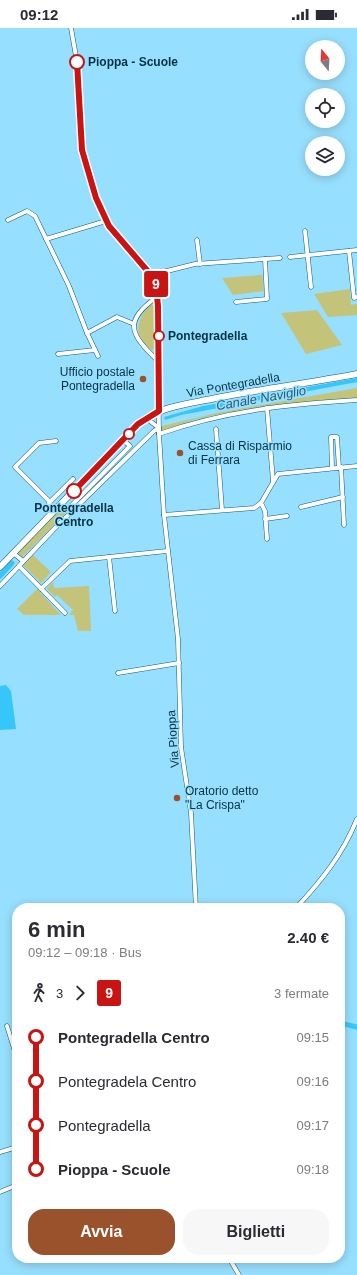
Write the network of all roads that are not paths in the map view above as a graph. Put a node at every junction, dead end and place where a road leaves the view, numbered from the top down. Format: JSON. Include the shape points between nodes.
{"nodes":[{"id":1,"x":72,"y":28,"type":"edge"},
{"id":2,"x":8,"y":220,"type":"dead end"},
{"id":3,"x":106,"y":221,"type":"junction"},
{"id":4,"x":305,"y":231,"type":"dead end"},
{"id":5,"x":46,"y":239,"type":"junction"},
{"id":6,"x":197,"y":240,"type":"dead end"},
{"id":7,"x":357,"y":250,"type":"edge"},
{"id":8,"x":349,"y":251,"type":"junction"},
{"id":9,"x":307,"y":255,"type":"junction"},
{"id":10,"x":290,"y":257,"type":"dead end"},
{"id":11,"x":280,"y":258,"type":"dead end"},
{"id":12,"x":265,"y":259,"type":"junction"},
{"id":13,"x":200,"y":264,"type":"junction"},
{"id":14,"x":151,"y":275,"type":"junction"},
{"id":15,"x":311,"y":287,"type":"dead end"},
{"id":16,"x":158,"y":296,"type":"junction"},
{"id":17,"x":357,"y":297,"type":"edge"},
{"id":18,"x":236,"y":302,"type":"dead end"},
{"id":19,"x":134,"y":324,"type":"junction"},
{"id":20,"x":87,"y":333,"type":"junction"},
{"id":21,"x":95,"y":350,"type":"junction"},
{"id":22,"x":58,"y":354,"type":"dead end"},
{"id":23,"x":98,"y":356,"type":"dead end"},
{"id":24,"x":159,"y":362,"type":"junction"},
{"id":25,"x":357,"y":374,"type":"edge"},
{"id":26,"x":357,"y":400,"type":"edge"},
{"id":27,"x":266,"y":408,"type":"junction"},
{"id":28,"x":156,"y":412,"type":"junction"},
{"id":29,"x":146,"y":418,"type":"junction"},
{"id":30,"x":159,"y":428,"type":"junction"},
{"id":31,"x":216,"y":430,"type":"dead end"},
{"id":32,"x":159,"y":434,"type":"junction"},
{"id":33,"x":123,"y":440,"type":"junction"},
{"id":34,"x":56,"y":441,"type":"dead end"},
{"id":35,"x":357,"y":466,"type":"edge"},
{"id":36,"x":332,"y":468,"type":"junction"},
{"id":37,"x":340,"y":468,"type":"junction"},
{"id":38,"x":73,"y":479,"type":"dead end"},
{"id":39,"x":273,"y":482,"type":"junction"},
{"id":40,"x":343,"y":497,"type":"junction"},
{"id":41,"x":50,"y":502,"type":"junction"},
{"id":42,"x":262,"y":503,"type":"junction"},
{"id":43,"x":61,"y":504,"type":"junction"},
{"id":44,"x":301,"y":507,"type":"dead end"},
{"id":45,"x":67,"y":510,"type":"junction"},
{"id":46,"x":222,"y":510,"type":"junction"},
{"id":47,"x":52,"y":513,"type":"junction"},
{"id":48,"x":71,"y":514,"type":"junction"},
{"id":49,"x":164,"y":515,"type":"junction"},
{"id":50,"x":287,"y":516,"type":"dead end"},
{"id":51,"x":266,"y":519,"type":"junction"},
{"id":52,"x":344,"y":525,"type":"dead end"},
{"id":53,"x":267,"y":539,"type":"dead end"},
{"id":54,"x":167,"y":551,"type":"junction"},
{"id":55,"x":13,"y":553,"type":"junction"},
{"id":56,"x":109,"y":557,"type":"junction"},
{"id":57,"x":23,"y":561,"type":"junction"},
{"id":58,"x":19,"y":566,"type":"junction"},
{"id":59,"x":0,"y":567,"type":"edge"},
{"id":60,"x":0,"y":586,"type":"edge"},
{"id":61,"x":41,"y":589,"type":"junction"},
{"id":62,"x":115,"y":611,"type":"dead end"},
{"id":63,"x":65,"y":613,"type":"dead end"},
{"id":64,"x":179,"y":663,"type":"junction"},
{"id":65,"x":118,"y":673,"type":"dead end"},
{"id":66,"x":357,"y":819,"type":"edge"},
{"id":67,"x":196,"y":903,"type":"edge"},
{"id":68,"x":300,"y":903,"type":"edge"},
{"id":69,"x":7,"y":1026,"type":"dead end"},
{"id":70,"x":12,"y":1042,"type":"edge"},
{"id":71,"x":12,"y":1148,"type":"edge"},
{"id":72,"x":0,"y":1152,"type":"edge"},
{"id":73,"x":12,"y":1187,"type":"edge"},
{"id":74,"x":0,"y":1192,"type":"edge"},
{"id":75,"x":232,"y":1263,"type":"edge"},
{"id":76,"x":239,"y":1275,"type":"edge"}],
"edges":[{"from":1,"to":3,"type":"street","name":"Via Pioppa","via":[[77,62],[82,150],[96,198]]},
{"from":2,"to":5,"type":"street","via":[[27,211],[35,216]]},
{"from":3,"to":5,"type":"street"},
{"from":3,"to":14,"type":"street","name":"Via Pioppa"},
{"from":4,"to":9,"type":"street"},
{"from":5,"to":20,"type":"street","via":[[70,286]]},
{"from":6,"to":13,"type":"street"},
{"from":7,"to":8,"type":"street"},
{"from":8,"to":9,"type":"street"},
{"from":8,"to":17,"type":"street","via":[[354,298]]},
{"from":9,"to":10,"type":"street"},
{"from":9,"to":15,"type":"street"},
{"from":11,"to":12,"type":"street"},
{"from":12,"to":13,"type":"street"},
{"from":12,"to":18,"type":"street","via":[[267,299]]},
{"from":13,"to":14,"type":"street"},
{"from":14,"to":16,"type":"street","name":"Via Pioppa"},
{"from":16,"to":19,"type":"street","via":[[141,309]]},
{"from":16,"to":24,"type":"street","name":"Via Pioppa"},
{"from":19,"to":20,"type":"street","via":[[117,317]]},
{"from":19,"to":24,"type":"street","via":[[137,338]]},
{"from":20,"to":21,"type":"street"},
{"from":21,"to":22,"type":"street"},
{"from":21,"to":23,"type":"street"},
{"from":24,"to":28,"type":"street","name":"Via Pioppa"},
{"from":25,"to":28,"type":"street","name":"Via Pontegradella"},
{"from":26,"to":27,"type":"street"},
{"from":27,"to":32,"type":"street","via":[[215,416]]},
{"from":27,"to":39,"type":"street"},
{"from":28,"to":29,"type":"street","name":"Via Pontegradella"},
{"from":28,"to":30,"type":"street","name":"Via Pioppa"},
{"from":29,"to":30,"type":"street"},
{"from":29,"to":33,"type":"street","name":"Via Pontegradella"},
{"from":30,"to":32,"type":"street","name":"Via Pioppa"},
{"from":30,"to":48,"type":"street"},
{"from":31,"to":46,"type":"street"},
{"from":32,"to":49,"type":"street","name":"Via Pioppa"},
{"from":33,"to":43,"type":"street","name":"Via Pontegradella"},
{"from":33,"to":45,"type":"street","via":[[130,446]]},
{"from":34,"to":41,"type":"street","via":[[39,443],[15,467]]},
{"from":35,"to":37,"type":"street"},
{"from":36,"to":37,"type":"street"},
{"from":36,"to":37,"type":"street","via":[[331,437],[337,437]]},
{"from":36,"to":39,"type":"street","via":[[279,473]]},
{"from":37,"to":40,"type":"street"},
{"from":38,"to":41,"type":"street"},
{"from":39,"to":42,"type":"street"},
{"from":40,"to":44,"type":"street"},
{"from":40,"to":52,"type":"street"},
{"from":41,"to":47,"type":"street"},
{"from":42,"to":46,"type":"street","via":[[254,508]]},
{"from":42,"to":51,"type":"street"},
{"from":43,"to":45,"type":"street"},
{"from":43,"to":47,"type":"street","name":"Via Pontegradella"},
{"from":45,"to":48,"type":"street"},
{"from":46,"to":49,"type":"street"},
{"from":47,"to":55,"type":"street","name":"Via Pontegradella"},
{"from":48,"to":57,"type":"street"},
{"from":49,"to":54,"type":"street","name":"Via Pioppa"},
{"from":50,"to":51,"type":"street"},
{"from":51,"to":53,"type":"street"},
{"from":54,"to":56,"type":"street"},
{"from":54,"to":64,"type":"street","name":"Via Pioppa"},
{"from":55,"to":57,"type":"street"},
{"from":55,"to":59,"type":"street","name":"Via Pontegradella"},
{"from":56,"to":61,"type":"street","via":[[70,561]]},
{"from":56,"to":62,"type":"street"},
{"from":57,"to":58,"type":"street"},
{"from":58,"to":60,"type":"street"},
{"from":58,"to":61,"type":"street"},
{"from":61,"to":63,"type":"street"},
{"from":64,"to":65,"type":"street"},
{"from":64,"to":67,"type":"street","name":"Via Pioppa","via":[[181,747],[191,813]]},
{"from":66,"to":68,"type":"street","via":[[335,862]]},
{"from":69,"to":70,"type":"street"},
{"from":71,"to":72,"type":"street"},
{"from":73,"to":74,"type":"street"},
{"from":75,"to":76,"type":"street"}]}
